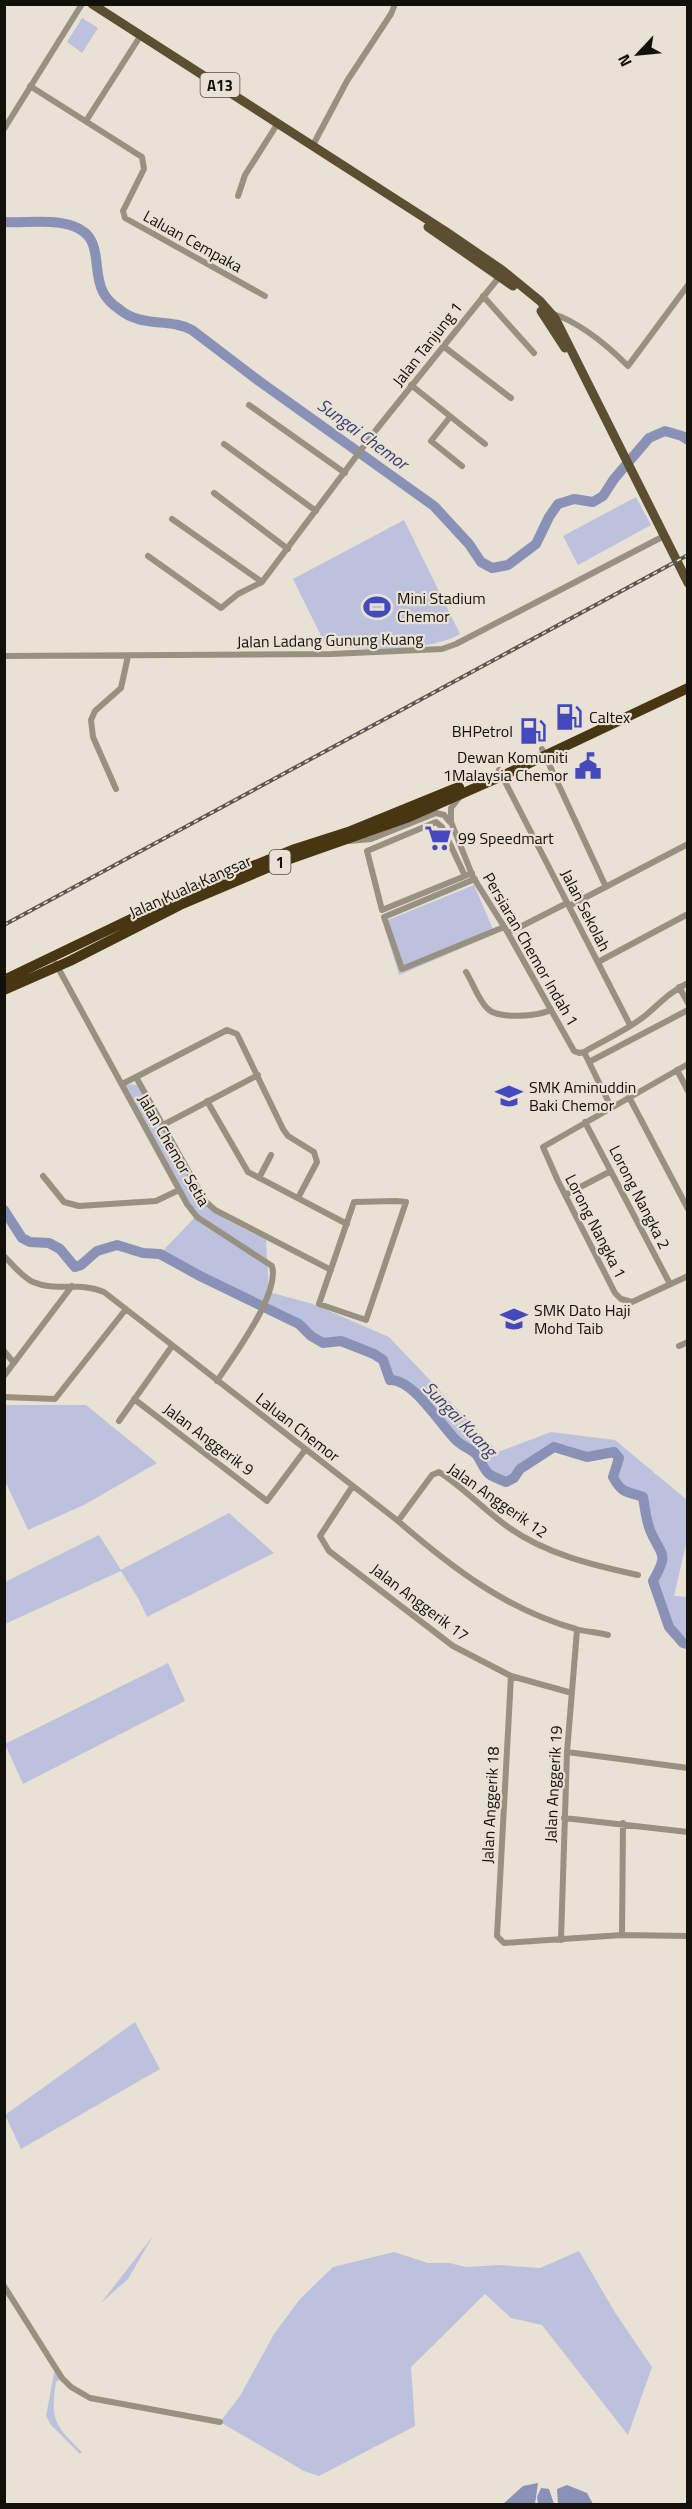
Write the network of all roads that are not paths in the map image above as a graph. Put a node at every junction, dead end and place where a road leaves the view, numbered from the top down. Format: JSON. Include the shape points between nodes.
{"nodes":[{"id":1,"x":82,"y":4,"type":"edge"},
{"id":2,"x":92,"y":4,"type":"edge"},
{"id":3,"x":395,"y":4,"type":"edge"},
{"id":4,"x":141,"y":35,"type":"junction"},
{"id":5,"x":30,"y":86,"type":"junction"},
{"id":6,"x":86,"y":121,"type":"junction"},
{"id":7,"x":278,"y":123,"type":"junction"},
{"id":8,"x":4,"y":129,"type":"edge"},
{"id":9,"x":313,"y":145,"type":"junction"},
{"id":10,"x":346,"y":167,"type":"junction"},
{"id":11,"x":238,"y":196,"type":"dead end"},
{"id":12,"x":486,"y":259,"type":"junction"},
{"id":13,"x":500,"y":276,"type":"junction"},
{"id":14,"x":515,"y":280,"type":"junction"},
{"id":15,"x":687,"y":285,"type":"edge"},
{"id":16,"x":265,"y":296,"type":"dead end"},
{"id":17,"x":483,"y":296,"type":"junction"},
{"id":18,"x":551,"y":313,"type":"junction"},
{"id":19,"x":443,"y":346,"type":"junction"},
{"id":20,"x":534,"y":353,"type":"dead end"},
{"id":21,"x":411,"y":385,"type":"junction"},
{"id":22,"x":511,"y":398,"type":"dead end"},
{"id":23,"x":249,"y":405,"type":"dead end"},
{"id":24,"x":600,"y":410,"type":"junction"},
{"id":25,"x":450,"y":417,"type":"junction"},
{"id":26,"x":224,"y":444,"type":"dead end"},
{"id":27,"x":485,"y":444,"type":"dead end"},
{"id":28,"x":462,"y":466,"type":"dead end"},
{"id":29,"x":345,"y":473,"type":"junction"},
{"id":30,"x":214,"y":493,"type":"dead end"},
{"id":31,"x":316,"y":511,"type":"junction"},
{"id":32,"x":172,"y":519,"type":"dead end"},
{"id":33,"x":664,"y":537,"type":"junction"},
{"id":34,"x":288,"y":549,"type":"junction"},
{"id":35,"x":148,"y":556,"type":"dead end"},
{"id":36,"x":262,"y":582,"type":"junction"},
{"id":37,"x":687,"y":583,"type":"edge"},
{"id":38,"x":4,"y":656,"type":"edge"},
{"id":39,"x":128,"y":656,"type":"junction"},
{"id":40,"x":687,"y":680,"type":"edge"},
{"id":41,"x":687,"y":688,"type":"edge"},
{"id":42,"x":544,"y":752,"type":"junction"},
{"id":43,"x":500,"y":773,"type":"junction"},
{"id":44,"x":116,"y":789,"type":"dead end"},
{"id":45,"x":466,"y":791,"type":"junction"},
{"id":46,"x":451,"y":822,"type":"junction"},
{"id":47,"x":442,"y":826,"type":"junction"},
{"id":48,"x":342,"y":842,"type":"junction"},
{"id":49,"x":687,"y":844,"type":"edge"},
{"id":50,"x":471,"y":876,"type":"junction"},
{"id":51,"x":606,"y":886,"type":"junction"},
{"id":52,"x":568,"y":904,"type":"junction"},
{"id":53,"x":687,"y":914,"type":"edge"},
{"id":54,"x":506,"y":930,"type":"junction"},
{"id":55,"x":55,"y":962,"type":"junction"},
{"id":56,"x":598,"y":962,"type":"junction"},
{"id":57,"x":466,"y":972,"type":"dead end"},
{"id":58,"x":4,"y":980,"type":"edge"},
{"id":59,"x":687,"y":983,"type":"edge"},
{"id":60,"x":679,"y":987,"type":"junction"},
{"id":61,"x":4,"y":990,"type":"edge"},
{"id":62,"x":687,"y":1004,"type":"edge"},
{"id":63,"x":551,"y":1010,"type":"junction"},
{"id":64,"x":687,"y":1010,"type":"edge"},
{"id":65,"x":630,"y":1025,"type":"junction"},
{"id":66,"x":581,"y":1053,"type":"junction"},
{"id":67,"x":589,"y":1062,"type":"junction"},
{"id":68,"x":687,"y":1064,"type":"edge"},
{"id":69,"x":677,"y":1070,"type":"junction"},
{"id":70,"x":258,"y":1075,"type":"junction"},
{"id":71,"x":136,"y":1077,"type":"junction"},
{"id":72,"x":122,"y":1084,"type":"junction"},
{"id":73,"x":687,"y":1091,"type":"edge"},
{"id":74,"x":629,"y":1097,"type":"junction"},
{"id":75,"x":207,"y":1101,"type":"junction"},
{"id":76,"x":611,"y":1107,"type":"junction"},
{"id":77,"x":585,"y":1122,"type":"junction"},
{"id":78,"x":163,"y":1125,"type":"junction"},
{"id":79,"x":271,"y":1155,"type":"dead end"},
{"id":80,"x":611,"y":1171,"type":"junction"},
{"id":81,"x":43,"y":1176,"type":"dead end"},
{"id":82,"x":259,"y":1178,"type":"junction"},
{"id":83,"x":179,"y":1190,"type":"junction"},
{"id":84,"x":565,"y":1195,"type":"junction"},
{"id":85,"x":298,"y":1198,"type":"junction"},
{"id":86,"x":687,"y":1209,"type":"edge"},
{"id":87,"x":347,"y":1224,"type":"junction"},
{"id":88,"x":4,"y":1256,"type":"edge"},
{"id":89,"x":331,"y":1270,"type":"junction"},
{"id":90,"x":687,"y":1275,"type":"edge"},
{"id":91,"x":670,"y":1284,"type":"junction"},
{"id":92,"x":72,"y":1286,"type":"junction"},
{"id":93,"x":126,"y":1309,"type":"junction"},
{"id":94,"x":687,"y":1342,"type":"edge"},
{"id":95,"x":172,"y":1346,"type":"junction"},
{"id":96,"x":679,"y":1346,"type":"dead end"},
{"id":97,"x":4,"y":1351,"type":"edge"},
{"id":98,"x":14,"y":1364,"type":"junction"},
{"id":99,"x":4,"y":1376,"type":"edge"},
{"id":100,"x":217,"y":1381,"type":"junction"},
{"id":101,"x":4,"y":1397,"type":"edge"},
{"id":102,"x":134,"y":1399,"type":"junction"},
{"id":103,"x":119,"y":1421,"type":"dead end"},
{"id":104,"x":305,"y":1450,"type":"junction"},
{"id":105,"x":352,"y":1487,"type":"junction"},
{"id":106,"x":398,"y":1521,"type":"junction"},
{"id":107,"x":638,"y":1575,"type":"dead end"},
{"id":108,"x":577,"y":1630,"type":"junction"},
{"id":109,"x":608,"y":1635,"type":"dead end"},
{"id":110,"x":511,"y":1676,"type":"junction"},
{"id":111,"x":572,"y":1693,"type":"junction"},
{"id":112,"x":567,"y":1752,"type":"junction"},
{"id":113,"x":687,"y":1768,"type":"edge"},
{"id":114,"x":564,"y":1818,"type":"junction"},
{"id":115,"x":623,"y":1823,"type":"junction"},
{"id":116,"x":687,"y":1832,"type":"edge"},
{"id":117,"x":622,"y":1935,"type":"junction"},
{"id":118,"x":687,"y":1936,"type":"edge"},
{"id":119,"x":561,"y":1940,"type":"junction"},
{"id":120,"x":4,"y":2286,"type":"edge"},
{"id":121,"x":220,"y":2422,"type":"dead end"}],
"edges":[{"from":1,"to":5,"type":"street"},
{"from":2,"to":4,"type":"main road","number":"A13"},
{"from":3,"to":9,"type":"street"},
{"from":4,"to":6,"type":"street"},
{"from":4,"to":7,"type":"main road","number":"A13"},
{"from":5,"to":6,"type":"street","name":"Laluan Cempaka"},
{"from":5,"to":8,"type":"street"},
{"from":6,"to":16,"type":"street","name":"Laluan Cempaka","via":[[144,161],[142,174],[123,211],[125,218]]},
{"from":7,"to":9,"type":"main road","number":"A13"},
{"from":7,"to":11,"type":"street","via":[[245,175]]},
{"from":9,"to":10,"type":"main road","number":"A13"},
{"from":10,"to":12,"type":"main road","number":"A13"},
{"from":10,"to":13,"type":"main road","number":"A13"},
{"from":12,"to":13,"type":"main road"},
{"from":12,"to":14,"type":"main road","number":"A13"},
{"from":13,"to":14,"type":"main road"},
{"from":13,"to":17,"type":"street","name":"Jalan Tanjung 1"},
{"from":13,"to":24,"type":"main road","number":"A13","via":[[543,313]]},
{"from":14,"to":18,"type":"main road","number":"A13"},
{"from":15,"to":18,"type":"street","via":[[628,366],[586,333]]},
{"from":17,"to":19,"type":"street","name":"Jalan Tanjung 1"},
{"from":17,"to":20,"type":"street"},
{"from":18,"to":24,"type":"main road","number":"A13"},
{"from":19,"to":21,"type":"street","name":"Jalan Tanjung 1"},
{"from":19,"to":22,"type":"street"},
{"from":21,"to":25,"type":"street"},
{"from":21,"to":29,"type":"street","name":"Jalan Tanjung 1"},
{"from":23,"to":29,"type":"street"},
{"from":24,"to":33,"type":"main road","number":"A13"},
{"from":25,"to":27,"type":"street"},
{"from":25,"to":28,"type":"street","via":[[431,441]]},
{"from":26,"to":31,"type":"street"},
{"from":29,"to":31,"type":"street","name":"Jalan Tanjung 1"},
{"from":30,"to":34,"type":"street"},
{"from":31,"to":34,"type":"street","name":"Jalan Tanjung 1"},
{"from":32,"to":36,"type":"street"},
{"from":33,"to":37,"type":"main road","number":"A13"},
{"from":33,"to":39,"type":"street","name":"Jalan Ladang Gunung Kuang","via":[[442,650]]},
{"from":34,"to":36,"type":"street","name":"Jalan Tanjung 1"},
{"from":35,"to":36,"type":"street","via":[[221,608]]},
{"from":38,"to":39,"type":"street","name":"Jalan Ladang Gunung Kuang"},
{"from":39,"to":44,"type":"street","via":[[121,688],[95,711],[92,720],[96,743]]},
{"from":40,"to":42,"type":"highway","name":"Jalan Kuala Kangsar","number":"1"},
{"from":41,"to":42,"type":"highway","name":"Jalan Kuala Kangsar","number":"1"},
{"from":42,"to":43,"type":"highway","name":"Jalan Kuala Kangsar","number":"1"},
{"from":42,"to":51,"type":"street"},
{"from":43,"to":45,"type":"highway","name":"Jalan Kuala Kangsar","number":"1"},
{"from":43,"to":52,"type":"street","name":"Jalan Sekolah"},
{"from":43,"to":55,"type":"highway","name":"Jalan Kuala Kangsar","number":"1","via":[[165,902]]},
{"from":45,"to":46,"type":"street","via":[[451,808]]},
{"from":45,"to":48,"type":"highway","name":"Jalan Kuala Kangsar","number":"1"},
{"from":46,"to":47,"type":"street"},
{"from":46,"to":48,"type":"street","via":[[436,813],[371,839]]},
{"from":46,"to":50,"type":"street","name":"Persiaran Chemor Indah 1"},
{"from":47,"to":50,"type":"street"},
{"from":47,"to":50,"type":"street","via":[[436,822],[367,851],[382,910]]},
{"from":48,"to":55,"type":"highway","name":"Jalan Kuala Kangsar","number":"1","via":[[284,861]]},
{"from":49,"to":51,"type":"street"},
{"from":50,"to":54,"type":"street","name":"Persiaran Chemor Indah 1"},
{"from":50,"to":54,"type":"street","via":[[384,918],[402,969]]},
{"from":51,"to":52,"type":"street"},
{"from":52,"to":54,"type":"street"},
{"from":52,"to":56,"type":"street","name":"Jalan Sekolah"},
{"from":53,"to":56,"type":"street"},
{"from":54,"to":63,"type":"street","name":"Persiaran Chemor Indah 1"},
{"from":55,"to":58,"type":"highway","name":"Jalan Kuala Kangsar","number":"1"},
{"from":55,"to":61,"type":"highway","name":"Jalan Kuala Kangsar","number":"1"},
{"from":55,"to":72,"type":"street","name":"Jalan Chemor Setia"},
{"from":56,"to":65,"type":"street","name":"Jalan Sekolah"},
{"from":57,"to":63,"type":"street","via":[[488,1009],[495,1013],[521,1016]]},
{"from":59,"to":60,"type":"street"},
{"from":60,"to":62,"type":"street"},
{"from":60,"to":65,"type":"street"},
{"from":63,"to":66,"type":"street","name":"Persiaran Chemor Indah 1","via":[[574,1051]]},
{"from":64,"to":67,"type":"street"},
{"from":65,"to":66,"type":"street"},
{"from":66,"to":67,"type":"street","name":"Persiaran Chemor Indah 1"},
{"from":67,"to":76,"type":"street","name":"Persiaran Chemor Indah 1"},
{"from":68,"to":69,"type":"street"},
{"from":69,"to":73,"type":"street"},
{"from":69,"to":74,"type":"street"},
{"from":70,"to":71,"type":"street","via":[[237,1034],[227,1030]]},
{"from":70,"to":75,"type":"street"},
{"from":70,"to":85,"type":"street","via":[[288,1136],[314,1152],[317,1162]]},
{"from":71,"to":72,"type":"street"},
{"from":71,"to":78,"type":"street"},
{"from":72,"to":83,"type":"street","name":"Jalan Chemor Setia"},
{"from":74,"to":76,"type":"street"},
{"from":74,"to":86,"type":"street"},
{"from":75,"to":78,"type":"street"},
{"from":75,"to":82,"type":"street","via":[[242,1164]]},
{"from":76,"to":77,"type":"street"},
{"from":77,"to":80,"type":"street","name":"Lorong Nangka 2"},
{"from":77,"to":84,"type":"street","name":"Lorong Nangka 1","via":[[543,1147]]},
{"from":78,"to":89,"type":"street","via":[[205,1201],[215,1210]]},
{"from":79,"to":82,"type":"street"},
{"from":80,"to":84,"type":"street"},
{"from":80,"to":91,"type":"street","name":"Lorong Nangka 2"},
{"from":81,"to":83,"type":"street","via":[[64,1202],[79,1206],[156,1201]]},
{"from":82,"to":85,"type":"street"},
{"from":83,"to":100,"type":"street","name":"Jalan Chemor Setia","via":[[197,1217],[272,1266],[273,1280],[257,1318]]},
{"from":84,"to":91,"type":"street","name":"Lorong Nangka 1","via":[[621,1299],[632,1302]]},
{"from":85,"to":87,"type":"street"},
{"from":87,"to":89,"type":"street"},
{"from":87,"to":89,"type":"street","via":[[354,1202],[406,1202],[366,1320],[319,1304]]},
{"from":88,"to":92,"type":"street","name":"Laluan Chemor","via":[[31,1281]]},
{"from":90,"to":91,"type":"street","name":"Lorong Nangka 1"},
{"from":92,"to":93,"type":"street","name":"Laluan Chemor","via":[[91,1286]]},
{"from":92,"to":98,"type":"street"},
{"from":93,"to":95,"type":"street","name":"Laluan Chemor"},
{"from":93,"to":101,"type":"street","via":[[55,1399]]},
{"from":94,"to":96,"type":"street"},
{"from":95,"to":100,"type":"street","name":"Laluan Chemor"},
{"from":95,"to":102,"type":"street"},
{"from":97,"to":98,"type":"street"},
{"from":98,"to":99,"type":"street"},
{"from":100,"to":104,"type":"street","name":"Laluan Chemor"},
{"from":102,"to":103,"type":"street"},
{"from":102,"to":104,"type":"street","name":"Jalan Anggerik 9","via":[[267,1501]]},
{"from":104,"to":105,"type":"street","name":"Laluan Chemor"},
{"from":105,"to":106,"type":"street","name":"Laluan Chemor"},
{"from":105,"to":110,"type":"street","name":"Jalan Anggerik 17","via":[[320,1536],[329,1551],[436,1634]]},
{"from":106,"to":107,"type":"street","name":"Jalan Anggerik 12","via":[[432,1475],[439,1472],[539,1547]]},
{"from":106,"to":108,"type":"street","name":"Laluan Chemor","via":[[486,1590],[514,1606]]},
{"from":108,"to":109,"type":"street","name":"Laluan Chemor"},
{"from":108,"to":111,"type":"street","name":"Jalan Anggerik 19"},
{"from":110,"to":111,"type":"street","name":"Jalan Anggerik 17"},
{"from":110,"to":119,"type":"street","name":"Jalan Anggerik 18","via":[[497,1936],[504,1943]]},
{"from":111,"to":112,"type":"street","name":"Jalan Anggerik 19"},
{"from":112,"to":113,"type":"street"},
{"from":112,"to":114,"type":"street","name":"Jalan Anggerik 19"},
{"from":114,"to":115,"type":"street"},
{"from":114,"to":119,"type":"street","name":"Jalan Anggerik 19"},
{"from":115,"to":116,"type":"street"},
{"from":115,"to":117,"type":"street"},
{"from":117,"to":118,"type":"street"},
{"from":117,"to":119,"type":"street"},
{"from":120,"to":121,"type":"street","via":[[62,2378],[81,2394]]}]}
